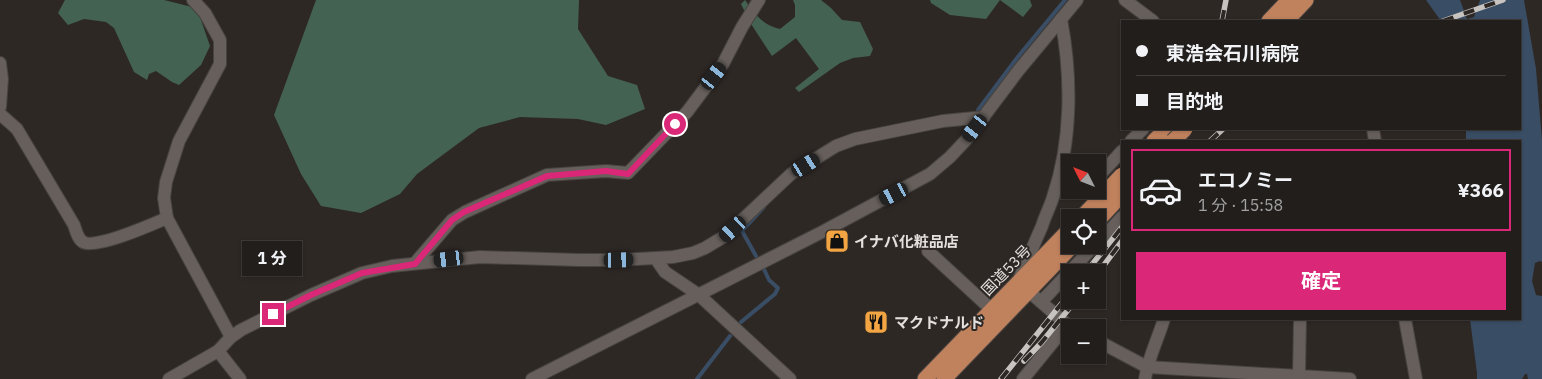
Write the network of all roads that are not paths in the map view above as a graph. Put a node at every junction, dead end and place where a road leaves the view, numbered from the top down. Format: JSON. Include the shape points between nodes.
{"nodes":[{"id":1,"x":193,"y":0,"type":"edge"},
{"id":2,"x":759,"y":0,"type":"edge"},
{"id":3,"x":1077,"y":0,"type":"edge"},
{"id":4,"x":1125,"y":0,"type":"edge"},
{"id":5,"x":1289,"y":0,"type":"edge"},
{"id":6,"x":1306,"y":0,"type":"edge"},
{"id":7,"x":1061,"y":19,"type":"junction"},
{"id":8,"x":1152,"y":20,"type":"edge"},
{"id":9,"x":1270,"y":20,"type":"edge"},
{"id":10,"x":1287,"y":20,"type":"edge"},
{"id":11,"x":0,"y":62,"type":"edge"},
{"id":12,"x":0,"y":107,"type":"edge"},
{"id":13,"x":0,"y":114,"type":"edge"},
{"id":14,"x":984,"y":117,"type":"junction"},
{"id":15,"x":1142,"y":130,"type":"edge"},
{"id":16,"x":1165,"y":130,"type":"edge"},
{"id":17,"x":1184,"y":130,"type":"edge"},
{"id":18,"x":1132,"y":140,"type":"edge"},
{"id":19,"x":1155,"y":140,"type":"edge"},
{"id":20,"x":1174,"y":140,"type":"edge"},
{"id":21,"x":1121,"y":151,"type":"edge"},
{"id":22,"x":1065,"y":154,"type":"edge"},
{"id":23,"x":1106,"y":169,"type":"edge"},
{"id":24,"x":1121,"y":178,"type":"edge"},
{"id":25,"x":1061,"y":184,"type":"edge"},
{"id":26,"x":1106,"y":188,"type":"edge"},
{"id":27,"x":1115,"y":199,"type":"edge"},
{"id":28,"x":1097,"y":209,"type":"edge"},
{"id":29,"x":1106,"y":210,"type":"edge"},
{"id":30,"x":167,"y":218,"type":"junction"},
{"id":31,"x":1121,"y":218,"type":"edge"},
{"id":32,"x":1106,"y":234,"type":"edge"},
{"id":33,"x":1061,"y":240,"type":"edge"},
{"id":34,"x":928,"y":251,"type":"dead end"},
{"id":35,"x":1063,"y":254,"type":"edge"},
{"id":36,"x":1087,"y":254,"type":"edge"},
{"id":37,"x":656,"y":259,"type":"junction"},
{"id":38,"x":415,"y":264,"type":"junction"},
{"id":39,"x":1023,"y":287,"type":"junction"},
{"id":40,"x":699,"y":295,"type":"junction"},
{"id":41,"x":1041,"y":302,"type":"junction"},
{"id":42,"x":992,"y":310,"type":"junction"},
{"id":43,"x":1061,"y":319,"type":"edge"},
{"id":44,"x":1164,"y":320,"type":"edge"},
{"id":45,"x":1300,"y":320,"type":"edge"},
{"id":46,"x":1406,"y":320,"type":"edge"},
{"id":47,"x":1061,"y":335,"type":"edge"},
{"id":48,"x":231,"y":337,"type":"junction"},
{"id":49,"x":1106,"y":346,"type":"edge"},
{"id":50,"x":218,"y":351,"type":"junction"},
{"id":51,"x":1146,"y":373,"type":"edge"},
{"id":52,"x":1299,"y":376,"type":"junction"},
{"id":53,"x":169,"y":379,"type":"edge"},
{"id":54,"x":240,"y":379,"type":"edge"},
{"id":55,"x":532,"y":379,"type":"edge"},
{"id":56,"x":790,"y":379,"type":"edge"},
{"id":57,"x":925,"y":379,"type":"edge"},
{"id":58,"x":944,"y":379,"type":"edge"},
{"id":59,"x":1023,"y":379,"type":"edge"},
{"id":60,"x":1350,"y":379,"type":"edge"},
{"id":61,"x":1416,"y":379,"type":"edge"}],
"edges":[{"from":1,"to":30,"type":"street","via":[[205,13],[220,40],[220,64],[179,141],[166,182]]},
{"from":2,"to":38,"type":"street","via":[[723,64],[686,112],[628,174],[606,171],[547,176],[452,220]]},
{"from":3,"to":7,"type":"street"},
{"from":4,"to":8,"type":"street"},
{"from":5,"to":9,"type":"highway"},
{"from":6,"to":10,"type":"highway"},
{"from":7,"to":14,"type":"street"},
{"from":7,"to":22,"type":"street","via":[[1067,48],[1068,78]]},
{"from":11,"to":12,"type":"street"},
{"from":13,"to":30,"type":"street","via":[[26,143],[84,243],[92,245]]},
{"from":14,"to":37,"type":"street","via":[[943,121],[836,146],[791,174],[715,243],[693,253]]},
{"from":14,"to":40,"type":"street","via":[[930,174]]},
{"from":15,"to":18,"type":"street"},
{"from":16,"to":19,"type":"highway"},
{"from":17,"to":20,"type":"highway","bridge":true},
{"from":21,"to":23,"type":"street"},
{"from":24,"to":27,"type":"highway","bridge":true},
{"from":25,"to":39,"type":"street"},
{"from":26,"to":27,"type":"street"},
{"from":27,"to":28,"type":"highway"},
{"from":27,"to":29,"type":"highway"},
{"from":30,"to":48,"type":"street"},
{"from":31,"to":32,"type":"street"},
{"from":33,"to":39,"type":"highway","name":"国道53号"},
{"from":34,"to":42,"type":"street"},
{"from":35,"to":39,"type":"highway","name":"国道53号"},
{"from":36,"to":41,"type":"street"},
{"from":37,"to":38,"type":"street","via":[[480,257]]},
{"from":37,"to":40,"type":"street","via":[[665,272]]},
{"from":38,"to":48,"type":"street","via":[[362,273],[311,295]]},
{"from":39,"to":41,"type":"street"},
{"from":39,"to":42,"type":"highway","name":"国道53号"},
{"from":39,"to":58,"type":"highway","name":"国道53号"},
{"from":40,"to":55,"type":"street"},
{"from":40,"to":56,"type":"street"},
{"from":41,"to":43,"type":"street"},
{"from":42,"to":57,"type":"highway","name":"国道53号"},
{"from":44,"to":51,"type":"street"},
{"from":45,"to":52,"type":"street"},
{"from":46,"to":61,"type":"street"},
{"from":47,"to":59,"type":"street"},
{"from":48,"to":50,"type":"street"},
{"from":49,"to":51,"type":"street"},
{"from":50,"to":53,"type":"street"},
{"from":50,"to":54,"type":"street"},
{"from":51,"to":52,"type":"street"},
{"from":52,"to":60,"type":"street"}]}
